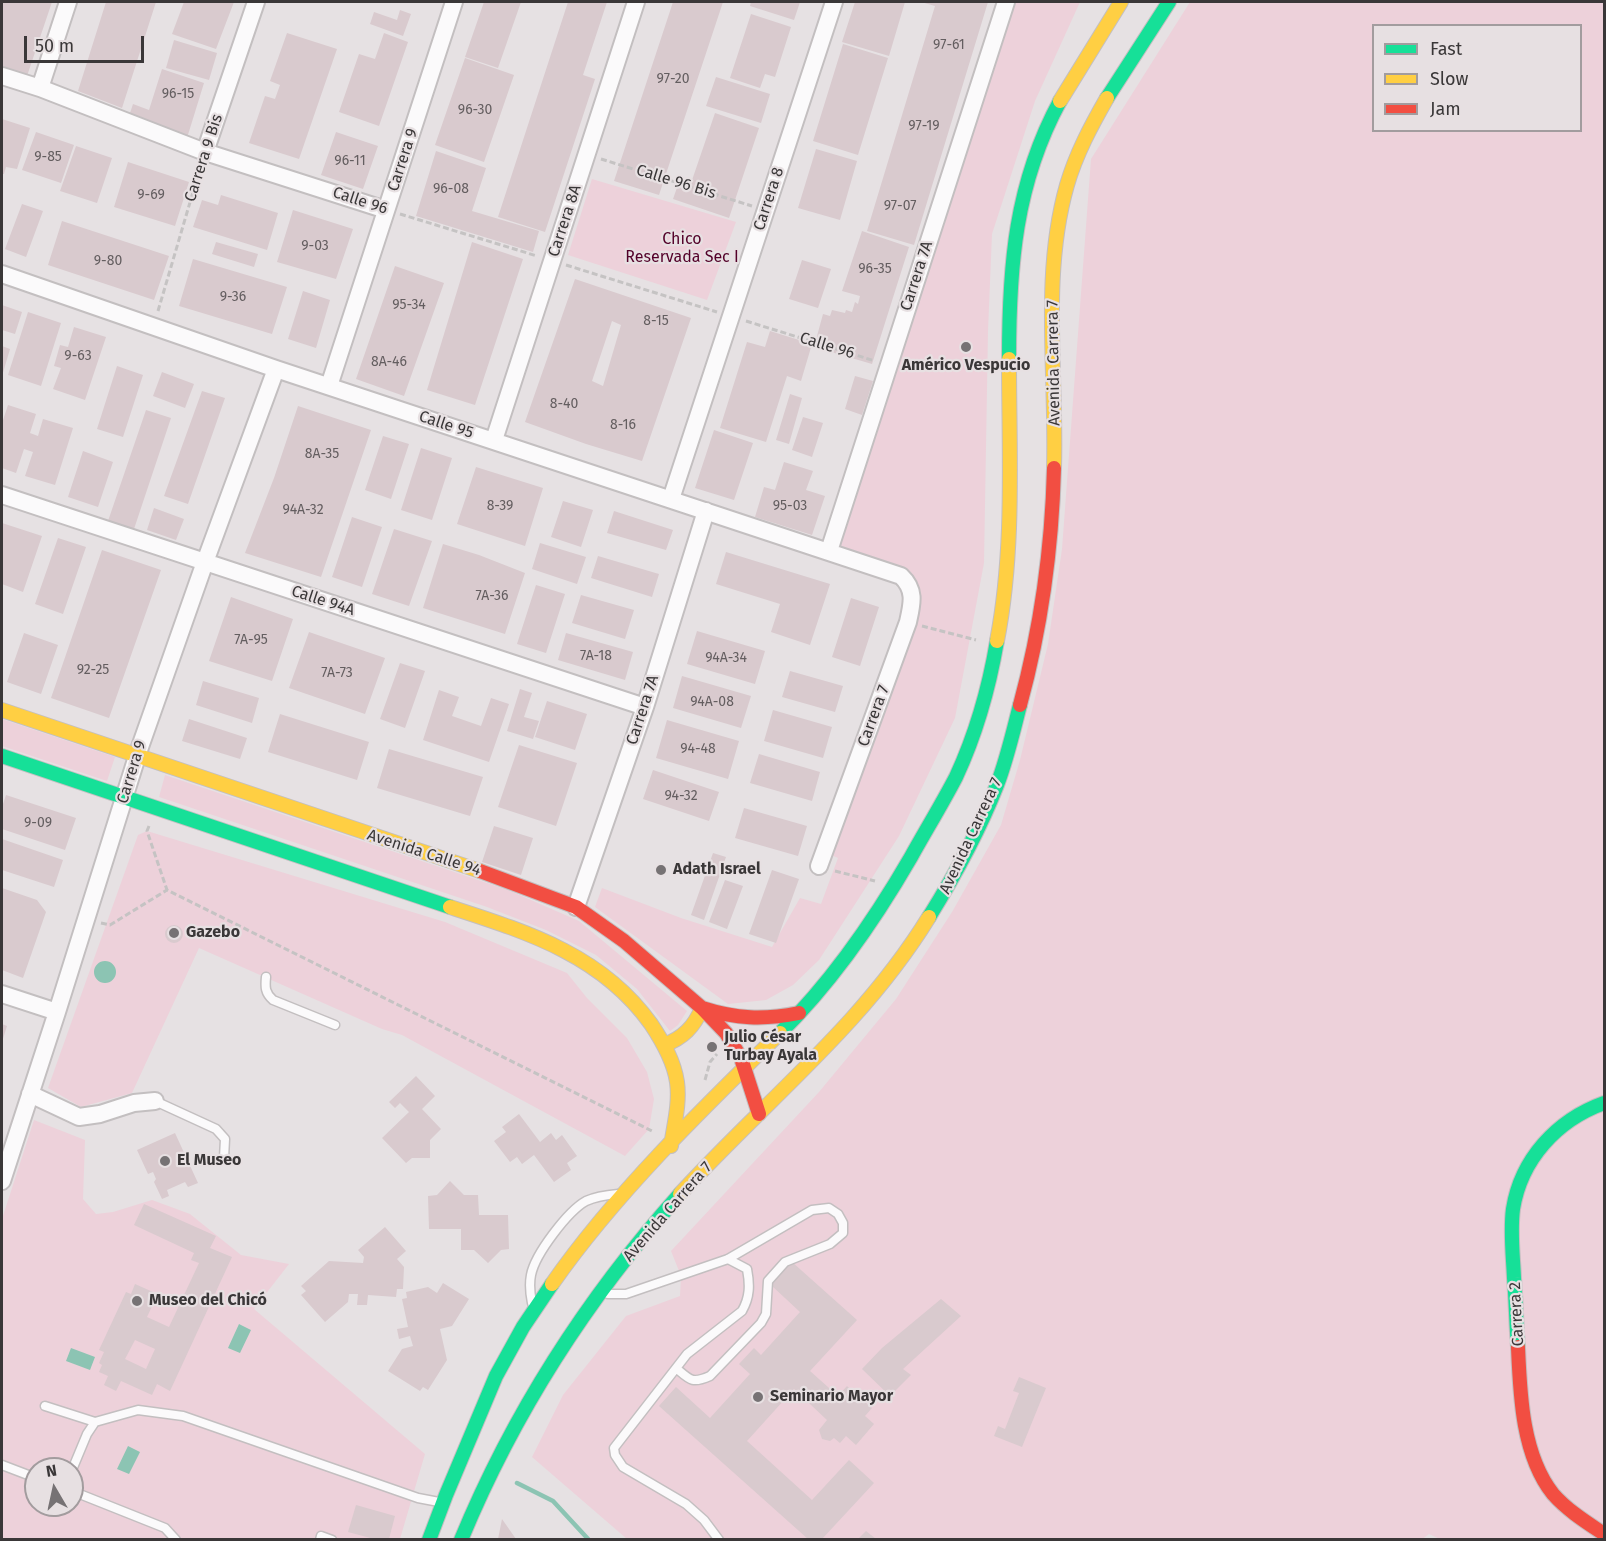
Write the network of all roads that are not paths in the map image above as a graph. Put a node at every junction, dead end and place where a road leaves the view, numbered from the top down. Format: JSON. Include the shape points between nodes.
{"nodes":[{"id":1,"x":68,"y":2,"type":"edge"},
{"id":2,"x":256,"y":2,"type":"edge"},
{"id":3,"x":454,"y":2,"type":"edge"},
{"id":4,"x":636,"y":2,"type":"edge"},
{"id":5,"x":834,"y":2,"type":"edge"},
{"id":6,"x":1006,"y":2,"type":"edge"},
{"id":7,"x":1121,"y":2,"type":"edge"},
{"id":8,"x":1169,"y":2,"type":"edge"},
{"id":9,"x":2,"y":76,"type":"edge"},
{"id":10,"x":40,"y":88,"type":"junction"},
{"id":11,"x":205,"y":152,"type":"junction"},
{"id":12,"x":386,"y":210,"type":"junction"},
{"id":13,"x":2,"y":274,"type":"edge"},
{"id":14,"x":276,"y":369,"type":"junction"},
{"id":15,"x":329,"y":386,"type":"junction"},
{"id":16,"x":494,"y":440,"type":"junction"},
{"id":17,"x":2,"y":495,"type":"edge"},
{"id":18,"x":671,"y":499,"type":"junction"},
{"id":19,"x":706,"y":511,"type":"junction"},
{"id":20,"x":829,"y":551,"type":"junction"},
{"id":21,"x":205,"y":562,"type":"junction"},
{"id":22,"x":891,"y":572,"type":"joint"},
{"id":23,"x":645,"y":707,"type":"junction"},
{"id":24,"x":2,"y":710,"type":"edge"},
{"id":25,"x":2,"y":756,"type":"edge"},
{"id":26,"x":138,"y":756,"type":"junction"},
{"id":27,"x":124,"y":797,"type":"junction"},
{"id":28,"x":819,"y":866,"type":"road end"},
{"id":29,"x":576,"y":907,"type":"junction"},
{"id":30,"x":266,"y":977,"type":"dead end"},
{"id":31,"x":2,"y":994,"type":"edge"},
{"id":32,"x":702,"y":1008,"type":"junction"},
{"id":33,"x":57,"y":1012,"type":"junction"},
{"id":34,"x":799,"y":1013,"type":"junction"},
{"id":35,"x":335,"y":1025,"type":"dead end"},
{"id":36,"x":664,"y":1045,"type":"junction"},
{"id":37,"x":745,"y":1068,"type":"junction"},
{"id":38,"x":30,"y":1094,"type":"junction"},
{"id":39,"x":155,"y":1101,"type":"joint"},
{"id":40,"x":1605,"y":1103,"type":"edge"},
{"id":41,"x":759,"y":1114,"type":"junction"},
{"id":42,"x":671,"y":1146,"type":"junction"},
{"id":43,"x":224,"y":1158,"type":"dead end"},
{"id":44,"x":2,"y":1181,"type":"edge"},
{"id":45,"x":628,"y":1193,"type":"junction"},
{"id":46,"x":728,"y":1259,"type":"junction"},
{"id":47,"x":601,"y":1294,"type":"junction"},
{"id":48,"x":535,"y":1311,"type":"junction"},
{"id":49,"x":676,"y":1368,"type":"junction"},
{"id":50,"x":45,"y":1406,"type":"dead end"},
{"id":51,"x":95,"y":1422,"type":"junction"},
{"id":52,"x":77,"y":1457,"type":"edge"},
{"id":53,"x":2,"y":1465,"type":"edge"},
{"id":54,"x":24,"y":1473,"type":"edge"},
{"id":55,"x":84,"y":1496,"type":"edge"},
{"id":56,"x":442,"y":1502,"type":"junction"},
{"id":57,"x":1605,"y":1534,"type":"edge"},
{"id":58,"x":176,"y":1539,"type":"edge"},
{"id":59,"x":320,"y":1539,"type":"edge"},
{"id":60,"x":333,"y":1539,"type":"edge"},
{"id":61,"x":429,"y":1539,"type":"edge"},
{"id":62,"x":461,"y":1539,"type":"edge"},
{"id":63,"x":719,"y":1539,"type":"edge"}],
"edges":[{"from":1,"to":10,"type":"street"},
{"from":2,"to":11,"type":"street","name":"Carrera 9 Bis"},
{"from":3,"to":12,"type":"street","name":"Carrera 9"},
{"from":4,"to":16,"type":"street","name":"Carrera 8A"},
{"from":5,"to":18,"type":"street","name":"Carrera 8","via":[[727,315]]},
{"from":6,"to":20,"type":"street","name":"Carrera 7A"},
{"from":7,"to":34,"type":"main road","via":[[1047,127],[1021,206],[1011,275],[1010,535],[998,645],[989,685],[962,764],[893,887],[844,959]]},
{"from":8,"to":41,"type":"main road","name":"Avenida Carrera 7","via":[[1084,143],[1061,210],[1054,269],[1054,448],[1047,578],[1032,661],[999,780],[948,888],[906,951],[828,1046]]},
{"from":9,"to":10,"type":"street","name":"Calle 96"},
{"from":10,"to":11,"type":"street","name":"Calle 96"},
{"from":11,"to":12,"type":"street","name":"Calle 96"},
{"from":12,"to":15,"type":"street","name":"Carrera 9"},
{"from":13,"to":14,"type":"street","name":"Calle 95"},
{"from":14,"to":15,"type":"street","name":"Calle 95"},
{"from":14,"to":21,"type":"street","name":"Carrera 9"},
{"from":15,"to":16,"type":"street","name":"Calle 95"},
{"from":16,"to":18,"type":"street","name":"Calle 95"},
{"from":17,"to":21,"type":"street","name":"Calle 94A"},
{"from":18,"to":19,"type":"street","name":"Calle 95"},
{"from":19,"to":20,"type":"street","name":"Calle 95"},
{"from":19,"to":23,"type":"street","name":"Carrera 7A"},
{"from":20,"to":22,"type":"street","name":"Calle 95"},
{"from":21,"to":23,"type":"street","name":"Calle 94A"},
{"from":21,"to":26,"type":"street","name":"Carrera 9"},
{"from":22,"to":28,"type":"street","name":"Carrera 7","via":[[909,584],[912,594],[908,622]]},
{"from":23,"to":29,"type":"street","name":"Carrera 7A"},
{"from":24,"to":26,"type":"main road","name":"Avenida Calle 94"},
{"from":25,"to":27,"type":"main road"},
{"from":26,"to":27,"type":"street","name":"Carrera 9"},
{"from":26,"to":29,"type":"main road","name":"Avenida Calle 94"},
{"from":27,"to":33,"type":"street","name":"Carrera 9"},
{"from":27,"to":36,"type":"main road","via":[[556,946],[617,984]]},
{"from":29,"to":32,"type":"main road","name":"Avenida Calle 94","via":[[616,935]]},
{"from":30,"to":35,"type":"lane","via":[[265,988],[273,1000]]},
{"from":31,"to":33,"type":"street"},
{"from":32,"to":34,"type":"main road","via":[[752,1020]]},
{"from":32,"to":36,"type":"main road","via":[[684,1036]]},
{"from":32,"to":37,"type":"main road","name":"Avenida Calle 94","via":[[735,1046]]},
{"from":33,"to":38,"type":"street","name":"Carrera 9"},
{"from":34,"to":37,"type":"main road"},
{"from":36,"to":42,"type":"main road","via":[[677,1081]]},
{"from":37,"to":41,"type":"main road","name":"Avenida Calle 94"},
{"from":37,"to":42,"type":"main road"},
{"from":38,"to":39,"type":"street","via":[[79,1117]]},
{"from":38,"to":44,"type":"street","name":"Carrera 9"},
{"from":39,"to":43,"type":"lane","via":[[216,1129],[225,1139]]},
{"from":40,"to":57,"type":"main road","name":"Carrera 2","via":[[1565,1122],[1545,1142],[1521,1181],[1512,1219],[1522,1389],[1534,1455],[1541,1476],[1562,1505]]},
{"from":41,"to":47,"type":"main road","name":"Avenida Carrera 7","via":[[660,1216]]},
{"from":42,"to":45,"type":"main road"},
{"from":45,"to":48,"type":"main road","via":[[576,1252]]},
{"from":45,"to":48,"type":"lane","via":[[584,1202],[561,1224],[531,1272],[529,1290]]},
{"from":46,"to":47,"type":"lane","via":[[626,1294]]},
{"from":46,"to":49,"type":"lane","via":[[747,1269],[747,1302],[742,1311],[687,1354]]},
{"from":46,"to":49,"type":"lane","via":[[812,1210],[829,1208],[843,1223],[843,1233],[830,1244],[785,1262],[768,1281],[766,1314],[761,1323],[710,1376],[690,1380]]},
{"from":47,"to":62,"type":"main road","name":"Avenida Carrera 7","via":[[523,1408],[477,1498]]},
{"from":48,"to":56,"type":"main road","via":[[489,1391]]},
{"from":49,"to":63,"type":"lane","via":[[614,1448],[615,1455],[623,1467],[686,1504]]},
{"from":50,"to":51,"type":"lane"},
{"from":51,"to":52,"type":"lane"},
{"from":51,"to":56,"type":"lane","via":[[138,1410],[183,1416],[418,1498]]},
{"from":53,"to":54,"type":"lane"},
{"from":55,"to":58,"type":"lane","via":[[165,1528]]},
{"from":56,"to":61,"type":"main road"},
{"from":59,"to":60,"type":"lane"}]}
